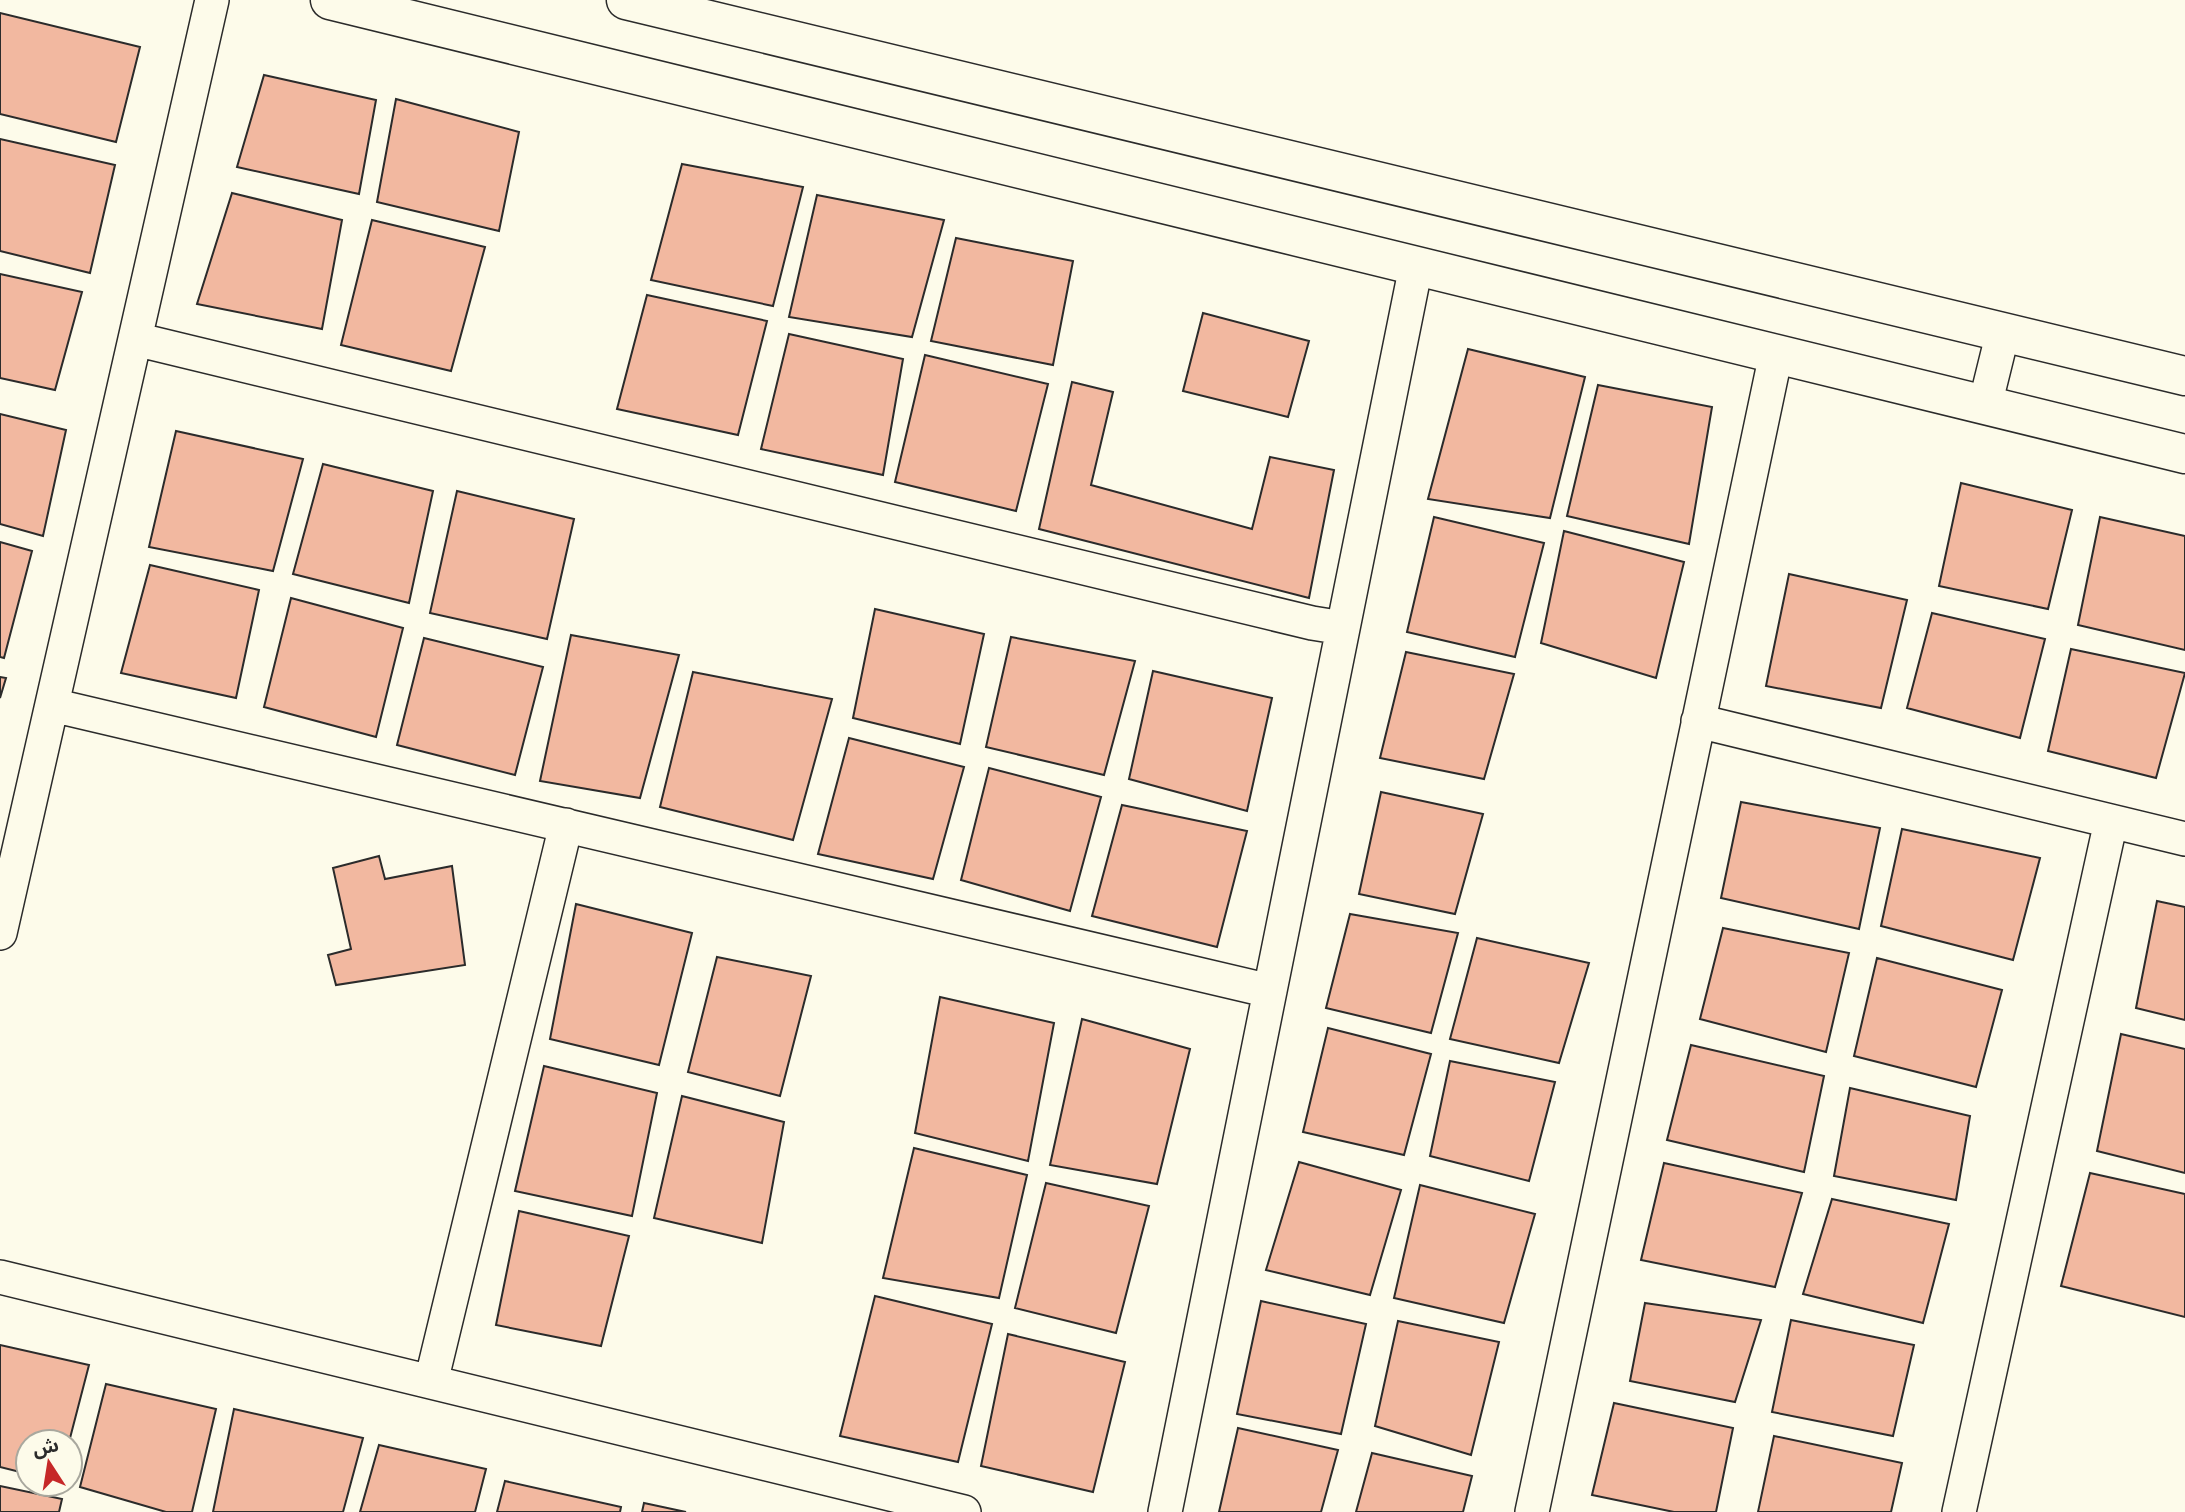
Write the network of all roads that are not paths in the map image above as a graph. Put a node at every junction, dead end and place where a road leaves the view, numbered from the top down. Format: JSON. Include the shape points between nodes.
{"nodes":[{"id":1,"x":212,"y":0,"type":"edge"},
{"id":2,"x":330,"y":0,"type":"edge"},
{"id":3,"x":626,"y":0,"type":"edge"},
{"id":4,"x":1416,"y":266,"type":"junction"},
{"id":5,"x":2003,"y":332,"type":"junction"},
{"id":6,"x":135,"y":339,"type":"junction"},
{"id":7,"x":1776,"y":354,"type":"junction"},
{"id":8,"x":2185,"y":376,"type":"edge"},
{"id":9,"x":1985,"y":405,"type":"junction"},
{"id":10,"x":2185,"y":454,"type":"edge"},
{"id":11,"x":1343,"y":628,"type":"junction"},
{"id":12,"x":52,"y":705,"type":"junction"},
{"id":13,"x":1698,"y":721,"type":"junction"},
{"id":14,"x":2111,"y":821,"type":"junction"},
{"id":15,"x":566,"y":825,"type":"junction"},
{"id":16,"x":2185,"y":839,"type":"edge"},
{"id":17,"x":0,"y":933,"type":"edge"},
{"id":18,"x":1270,"y":991,"type":"junction"},
{"id":19,"x":0,"y":1277,"type":"edge"},
{"id":20,"x":431,"y":1382,"type":"junction"},
{"id":21,"x":964,"y":1512,"type":"edge"},
{"id":22,"x":1165,"y":1512,"type":"edge"},
{"id":23,"x":1532,"y":1512,"type":"edge"},
{"id":24,"x":1959,"y":1512,"type":"edge"}],
"edges":[{"from":1,"to":6,"type":"street"},
{"from":2,"to":4,"type":"street"},
{"from":3,"to":5,"type":"street"},
{"from":4,"to":7,"type":"street"},
{"from":4,"to":11,"type":"street"},
{"from":5,"to":8,"type":"street"},
{"from":5,"to":9,"type":"street"},
{"from":6,"to":11,"type":"street"},
{"from":6,"to":12,"type":"street"},
{"from":7,"to":9,"type":"street"},
{"from":7,"to":13,"type":"street"},
{"from":9,"to":10,"type":"street"},
{"from":11,"to":18,"type":"street"},
{"from":12,"to":15,"type":"street"},
{"from":12,"to":17,"type":"street"},
{"from":13,"to":14,"type":"street"},
{"from":13,"to":23,"type":"street"},
{"from":14,"to":16,"type":"street"},
{"from":14,"to":24,"type":"street"},
{"from":15,"to":18,"type":"street"},
{"from":15,"to":20,"type":"street"},
{"from":18,"to":22,"type":"street"},
{"from":19,"to":20,"type":"street"},
{"from":20,"to":21,"type":"street"}]}
